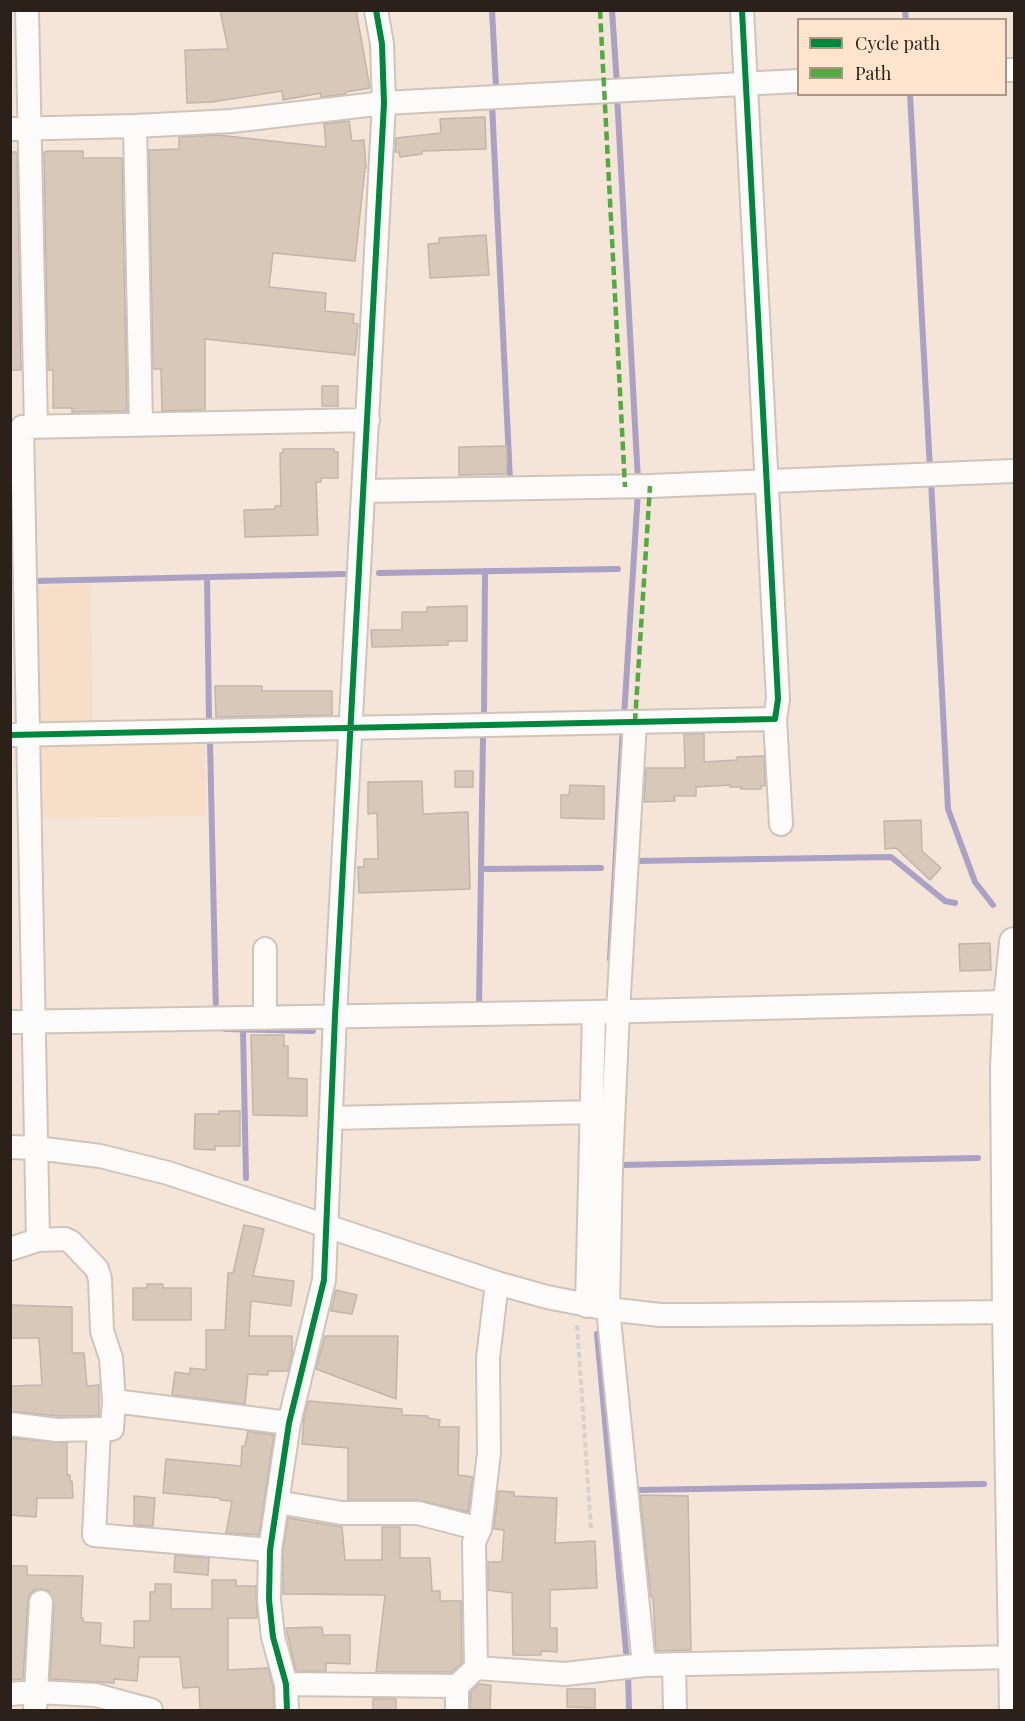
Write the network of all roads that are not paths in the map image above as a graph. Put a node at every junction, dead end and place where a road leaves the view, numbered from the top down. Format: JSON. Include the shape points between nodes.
{"nodes":[{"id":1,"x":27,"y":10,"type":"edge"},
{"id":2,"x":376,"y":10,"type":"edge"},
{"id":3,"x":742,"y":10,"type":"edge"},
{"id":4,"x":797,"y":81,"type":"edge"},
{"id":5,"x":746,"y":84,"type":"junction"},
{"id":6,"x":384,"y":103,"type":"junction"},
{"id":7,"x":135,"y":126,"type":"junction"},
{"id":8,"x":20,"y":128,"type":"edge"},
{"id":9,"x":368,"y":420,"type":"junction"},
{"id":10,"x":141,"y":425,"type":"junction"},
{"id":11,"x":23,"y":427,"type":"edge"},
{"id":12,"x":1014,"y":471,"type":"edge"},
{"id":13,"x":766,"y":481,"type":"junction"},
{"id":14,"x":363,"y":491,"type":"junction"},
{"id":15,"x":775,"y":719,"type":"junction"},
{"id":16,"x":627,"y":722,"type":"junction"},
{"id":17,"x":350,"y":728,"type":"junction"},
{"id":18,"x":19,"y":735,"type":"edge"},
{"id":19,"x":781,"y":824,"type":"dead end"},
{"id":20,"x":1014,"y":942,"type":"edge"},
{"id":21,"x":265,"y":950,"type":"dead end"},
{"id":22,"x":1008,"y":1002,"type":"junction"},
{"id":23,"x":607,"y":1012,"type":"junction"},
{"id":24,"x":335,"y":1016,"type":"junction"},
{"id":25,"x":265,"y":1018,"type":"junction"},
{"id":26,"x":10,"y":1022,"type":"edge"},
{"id":27,"x":34,"y":1022,"type":"junction"},
{"id":28,"x":593,"y":1112,"type":"junction"},
{"id":29,"x":331,"y":1118,"type":"junction"},
{"id":30,"x":10,"y":1147,"type":"edge"},
{"id":31,"x":36,"y":1148,"type":"junction"},
{"id":32,"x":327,"y":1226,"type":"junction"},
{"id":33,"x":38,"y":1240,"type":"junction"},
{"id":34,"x":10,"y":1249,"type":"edge"},
{"id":35,"x":497,"y":1283,"type":"junction"},
{"id":36,"x":590,"y":1306,"type":"junction"},
{"id":37,"x":1010,"y":1312,"type":"edge"},
{"id":38,"x":114,"y":1401,"type":"junction"},
{"id":39,"x":290,"y":1423,"type":"junction"},
{"id":40,"x":10,"y":1424,"type":"edge"},
{"id":41,"x":99,"y":1429,"type":"junction"},
{"id":42,"x":277,"y":1502,"type":"junction"},
{"id":43,"x":480,"y":1529,"type":"junction"},
{"id":44,"x":270,"y":1550,"type":"junction"},
{"id":45,"x":41,"y":1602,"type":"dead end"},
{"id":46,"x":1014,"y":1657,"type":"edge"},
{"id":47,"x":674,"y":1664,"type":"junction"},
{"id":48,"x":634,"y":1666,"type":"junction"},
{"id":49,"x":476,"y":1668,"type":"junction"},
{"id":50,"x":286,"y":1684,"type":"junction"},
{"id":51,"x":458,"y":1686,"type":"junction"},
{"id":52,"x":10,"y":1694,"type":"edge"},
{"id":53,"x":36,"y":1701,"type":"edge"},
{"id":54,"x":151,"y":1710,"type":"edge"},
{"id":55,"x":287,"y":1710,"type":"edge"},
{"id":56,"x":457,"y":1710,"type":"edge"},
{"id":57,"x":675,"y":1710,"type":"edge"},
{"id":58,"x":1014,"y":1710,"type":"edge"}],
"edges":[{"from":1,"to":8,"type":"street"},
{"from":2,"to":6,"type":"street","via":[[382,44]]},
{"from":3,"to":5,"type":"street"},
{"from":4,"to":5,"type":"street"},
{"from":5,"to":6,"type":"street"},
{"from":5,"to":13,"type":"street"},
{"from":6,"to":7,"type":"street","via":[[232,121]]},
{"from":6,"to":9,"type":"street"},
{"from":7,"to":8,"type":"street"},
{"from":7,"to":10,"type":"street"},
{"from":8,"to":11,"type":"street"},
{"from":9,"to":10,"type":"street"},
{"from":9,"to":14,"type":"street"},
{"from":10,"to":11,"type":"street"},
{"from":11,"to":18,"type":"street"},
{"from":12,"to":13,"type":"street"},
{"from":13,"to":14,"type":"street"},
{"from":13,"to":15,"type":"street"},
{"from":14,"to":17,"type":"street"},
{"from":15,"to":16,"type":"street"},
{"from":15,"to":19,"type":"street"},
{"from":16,"to":17,"type":"street"},
{"from":16,"to":23,"type":"street"},
{"from":17,"to":18,"type":"street"},
{"from":17,"to":24,"type":"street"},
{"from":18,"to":27,"type":"street"},
{"from":20,"to":22,"type":"main road"},
{"from":21,"to":25,"type":"street"},
{"from":22,"to":23,"type":"street"},
{"from":22,"to":37,"type":"main road","via":[[1005,1068]]},
{"from":23,"to":24,"type":"street"},
{"from":23,"to":28,"type":"street"},
{"from":23,"to":36,"type":"street","via":[[611,1167]]},
{"from":24,"to":25,"type":"street"},
{"from":24,"to":29,"type":"street"},
{"from":25,"to":27,"type":"street"},
{"from":26,"to":27,"type":"street"},
{"from":27,"to":31,"type":"street"},
{"from":28,"to":29,"type":"street"},
{"from":28,"to":36,"type":"street"},
{"from":29,"to":32,"type":"street"},
{"from":30,"to":31,"type":"street"},
{"from":31,"to":32,"type":"street","via":[[100,1156],[168,1173]]},
{"from":31,"to":33,"type":"street"},
{"from":32,"to":35,"type":"street"},
{"from":32,"to":39,"type":"street","via":[[324,1280]]},
{"from":33,"to":34,"type":"street"},
{"from":33,"to":38,"type":"street","via":[[65,1239],[97,1269]]},
{"from":35,"to":36,"type":"street"},
{"from":35,"to":43,"type":"street","via":[[488,1358],[489,1453]]},
{"from":36,"to":37,"type":"street","via":[[660,1315]]},
{"from":36,"to":48,"type":"street"},
{"from":37,"to":46,"type":"main road"},
{"from":38,"to":39,"type":"street"},
{"from":38,"to":41,"type":"street","via":[[112,1429]]},
{"from":39,"to":42,"type":"street"},
{"from":40,"to":41,"type":"street","via":[[57,1430]]},
{"from":41,"to":44,"type":"street","via":[[94,1535]]},
{"from":42,"to":43,"type":"street","via":[[342,1513],[418,1513]]},
{"from":42,"to":44,"type":"street"},
{"from":43,"to":49,"type":"street","via":[[474,1542]]},
{"from":44,"to":50,"type":"street","via":[[273,1637]]},
{"from":45,"to":53,"type":"street"},
{"from":46,"to":47,"type":"street"},
{"from":46,"to":58,"type":"main road"},
{"from":47,"to":48,"type":"street"},
{"from":47,"to":57,"type":"street"},
{"from":48,"to":49,"type":"street","via":[[566,1674]]},
{"from":49,"to":51,"type":"street"},
{"from":50,"to":51,"type":"street"},
{"from":50,"to":55,"type":"street"},
{"from":51,"to":56,"type":"street"},
{"from":52,"to":53,"type":"street"},
{"from":53,"to":54,"type":"street","via":[[96,1695]]}]}
